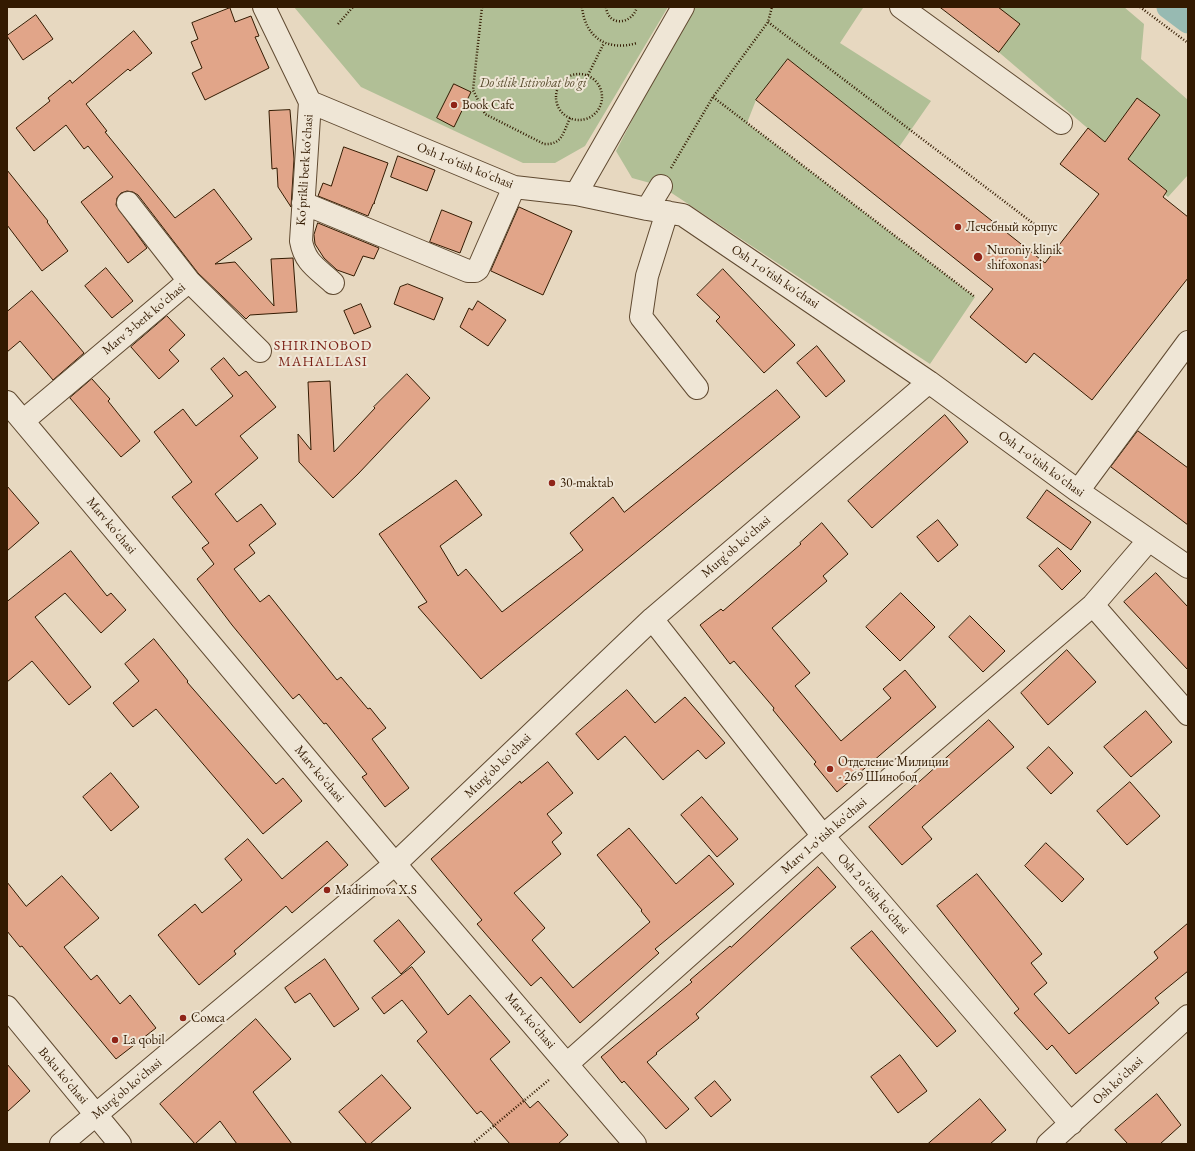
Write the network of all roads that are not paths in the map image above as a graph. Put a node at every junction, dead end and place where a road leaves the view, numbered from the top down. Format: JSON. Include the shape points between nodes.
{"nodes":[{"id":1,"x":264,"y":7,"type":"edge"},
{"id":2,"x":682,"y":7,"type":"edge"},
{"id":3,"x":901,"y":7,"type":"edge"},
{"id":4,"x":310,"y":102,"type":"junction"},
{"id":5,"x":1062,"y":123,"type":"dead end"},
{"id":6,"x":514,"y":186,"type":"junction"},
{"id":7,"x":661,"y":186,"type":"road end"},
{"id":8,"x":576,"y":194,"type":"junction"},
{"id":9,"x":128,"y":203,"type":"dead end"},
{"id":10,"x":303,"y":203,"type":"junction"},
{"id":11,"x":657,"y":211,"type":"junction"},
{"id":12,"x":189,"y":281,"type":"junction"},
{"id":13,"x":333,"y":283,"type":"dead end"},
{"id":14,"x":1188,"y":342,"type":"edge"},
{"id":15,"x":260,"y":352,"type":"dead end"},
{"id":16,"x":929,"y":382,"type":"junction"},
{"id":17,"x":697,"y":388,"type":"dead end"},
{"id":18,"x":7,"y":402,"type":"edge"},
{"id":19,"x":23,"y":421,"type":"junction"},
{"id":20,"x":1078,"y":491,"type":"junction"},
{"id":21,"x":1148,"y":541,"type":"junction"},
{"id":22,"x":1188,"y":567,"type":"edge"},
{"id":23,"x":1093,"y":605,"type":"junction"},
{"id":24,"x":652,"y":619,"type":"junction"},
{"id":25,"x":1188,"y":714,"type":"edge"},
{"id":26,"x":823,"y":836,"type":"junction"},
{"id":27,"x":395,"y":864,"type":"junction"},
{"id":28,"x":7,"y":1008,"type":"edge"},
{"id":29,"x":1188,"y":1016,"type":"edge"},
{"id":30,"x":567,"y":1064,"type":"junction"},
{"id":31,"x":96,"y":1114,"type":"junction"},
{"id":32,"x":1071,"y":1124,"type":"junction"},
{"id":33,"x":61,"y":1144,"type":"edge"},
{"id":34,"x":120,"y":1144,"type":"edge"},
{"id":35,"x":635,"y":1144,"type":"edge"},
{"id":36,"x":1048,"y":1144,"type":"edge"}],
"edges":[{"from":1,"to":4,"type":"street","name":"Ko'prikli berk ko'chasi"},
{"from":2,"to":8,"type":"street"},
{"from":3,"to":5,"type":"street"},
{"from":4,"to":6,"type":"street","name":"Osh 1-o'tish ko'chasi"},
{"from":4,"to":10,"type":"street","name":"Ko'prikli berk ko'chasi"},
{"from":6,"to":8,"type":"street","name":"Osh 1-o'tish ko'chasi"},
{"from":6,"to":10,"type":"street","via":[[475,271],[468,271]]},
{"from":7,"to":11,"type":"street"},
{"from":8,"to":11,"type":"street","name":"Osh 1-o'tish ko'chasi"},
{"from":9,"to":12,"type":"street"},
{"from":10,"to":13,"type":"street","name":"Ko'prikli berk ko'chasi","via":[[303,253],[307,260]]},
{"from":11,"to":16,"type":"street","name":"Osh 1-o'tish ko'chasi","via":[[683,215]]},
{"from":11,"to":17,"type":"street","via":[[640,317]]},
{"from":12,"to":15,"type":"street","name":"Marv 3-berk ko'chasi"},
{"from":12,"to":19,"type":"street","name":"Marv 3-berk ko'chasi"},
{"from":14,"to":20,"type":"street"},
{"from":16,"to":20,"type":"street","name":"Osh 1-o'tish ko'chasi"},
{"from":16,"to":24,"type":"street","name":"Murg'ob ko'chasi"},
{"from":18,"to":19,"type":"street","name":"Marv ko'chasi"},
{"from":19,"to":27,"type":"street","name":"Marv ko'chasi"},
{"from":20,"to":21,"type":"street","name":"Osh 1-o'tish ko'chasi"},
{"from":21,"to":22,"type":"street","name":"Osh 1-o'tish ko'chasi"},
{"from":21,"to":23,"type":"street","name":"Marv 1-o'tish ko'chasi"},
{"from":23,"to":25,"type":"street"},
{"from":23,"to":26,"type":"street","name":"Marv 1-o'tish ko'chasi"},
{"from":24,"to":26,"type":"street","name":"Osh 2 o'tish ko'chasi"},
{"from":24,"to":27,"type":"street","name":"Murg'ob ko'chasi"},
{"from":26,"to":30,"type":"street","name":"Marv 1-o'tish ko'chasi"},
{"from":26,"to":32,"type":"street","name":"Osh 2 o'tish ko'chasi"},
{"from":27,"to":30,"type":"street","name":"Marv ko'chasi"},
{"from":27,"to":31,"type":"street","name":"Murg'ob ko'chasi"},
{"from":28,"to":31,"type":"street","name":"Boku ko'chasi"},
{"from":29,"to":32,"type":"street","name":"Osh ko'chasi"},
{"from":30,"to":35,"type":"street","name":"Marv ko'chasi"},
{"from":31,"to":33,"type":"street","name":"Murg'ob ko'chasi"},
{"from":31,"to":34,"type":"street","name":"Boku ko'chasi"},
{"from":32,"to":36,"type":"street","name":"Osh ko'chasi"}]}
